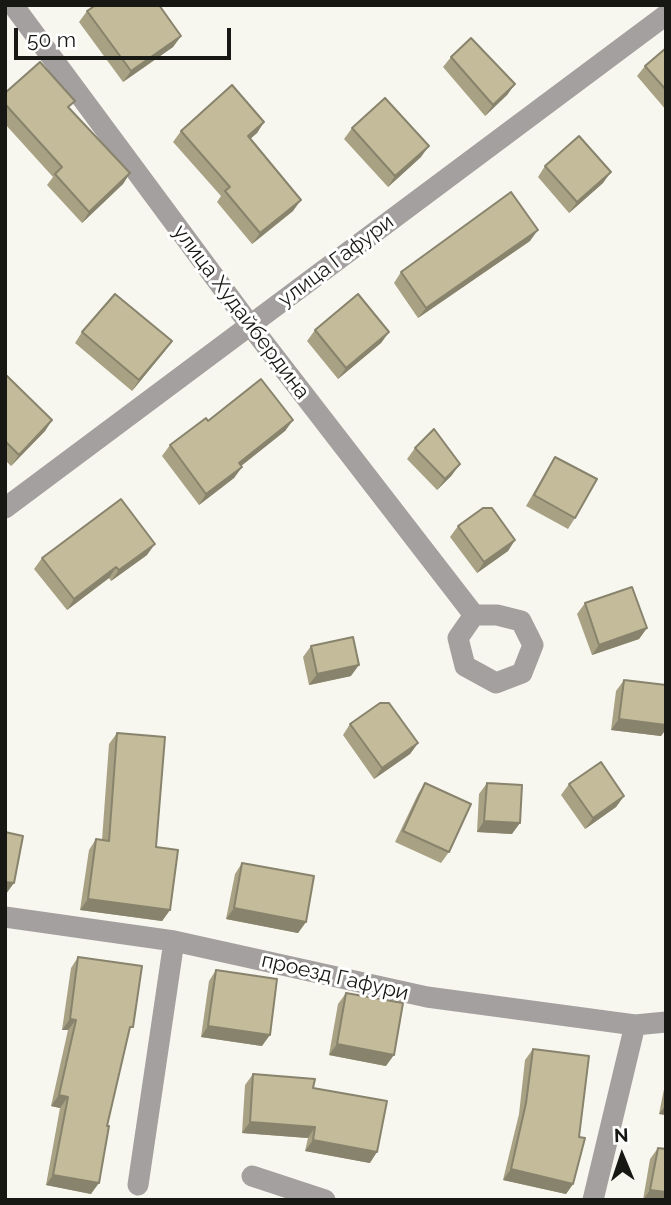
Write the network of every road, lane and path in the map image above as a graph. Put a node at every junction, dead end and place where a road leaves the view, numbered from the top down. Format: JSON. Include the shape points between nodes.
{"nodes":[{"id":1,"x":13,"y":5,"type":"edge"},
{"id":2,"x":666,"y":15,"type":"edge"},
{"id":3,"x":250,"y":325,"type":"junction"},
{"id":4,"x":5,"y":508,"type":"edge"},
{"id":5,"x":474,"y":615,"type":"dead end"},
{"id":6,"x":5,"y":917,"type":"edge"},
{"id":7,"x":174,"y":941,"type":"junction"},
{"id":8,"x":666,"y":1022,"type":"edge"},
{"id":9,"x":635,"y":1025,"type":"junction"},
{"id":10,"x":252,"y":1176,"type":"dead end"},
{"id":11,"x":138,"y":1185,"type":"dead end"},
{"id":12,"x":325,"y":1200,"type":"edge"},
{"id":13,"x":593,"y":1200,"type":"edge"}],
"edges":[{"from":1,"to":3,"type":"street","name":"улица Худайбердина"},
{"from":2,"to":3,"type":"street","name":"улица Гафури"},
{"from":3,"to":4,"type":"street","name":"улица Гафури"},
{"from":3,"to":5,"type":"street","name":"улица Худайбердина"},
{"from":6,"to":7,"type":"street","name":"проезд Гафури"},
{"from":7,"to":9,"type":"street","name":"проезд Гафури","via":[[427,998]]},
{"from":7,"to":11,"type":"street"},
{"from":8,"to":9,"type":"street","name":"проезд Гафури"},
{"from":9,"to":13,"type":"street"},
{"from":10,"to":12,"type":"street"}]}
